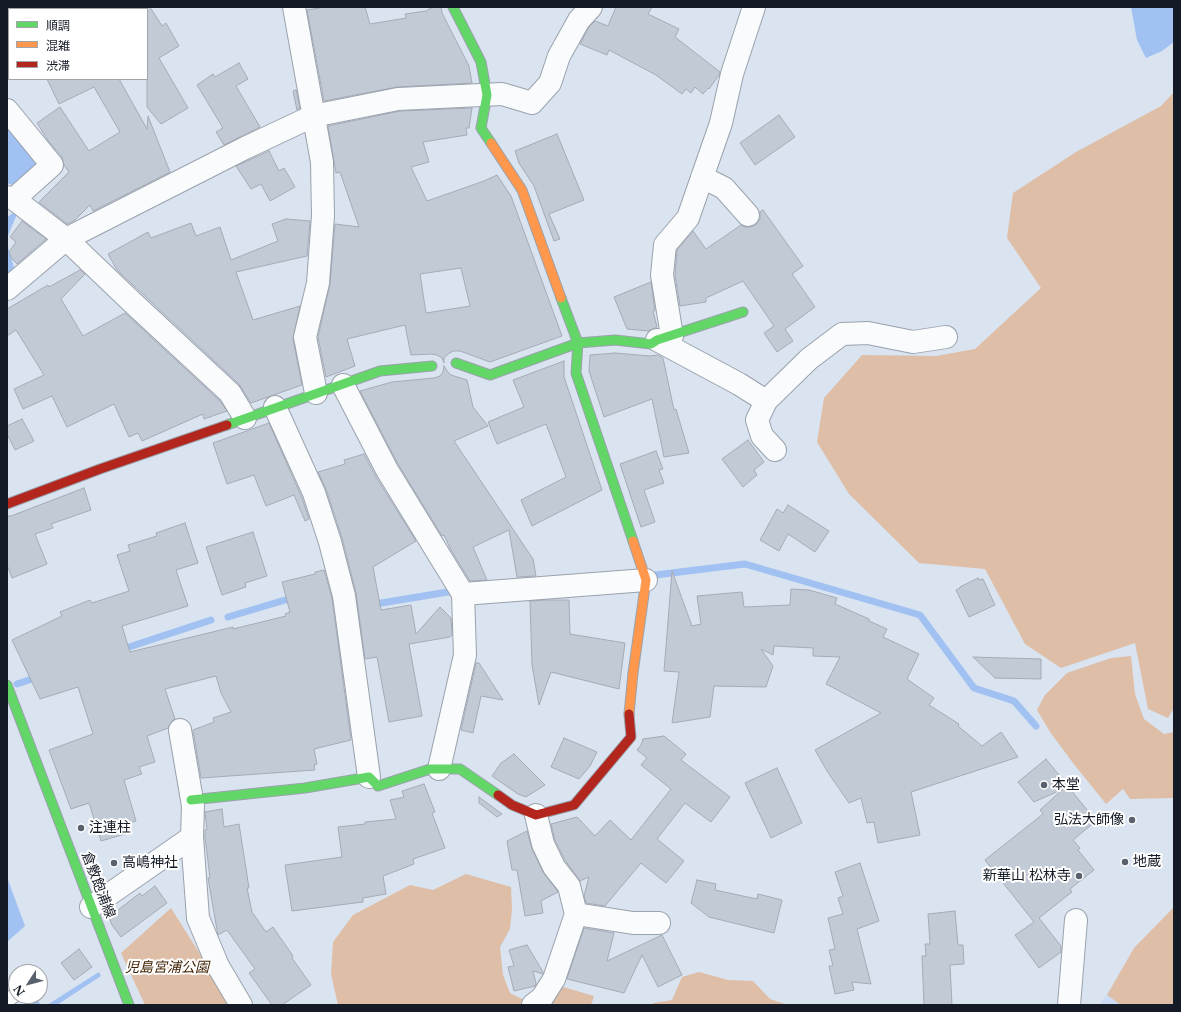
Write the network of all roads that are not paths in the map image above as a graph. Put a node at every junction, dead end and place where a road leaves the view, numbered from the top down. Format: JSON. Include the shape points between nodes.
{"nodes":[{"id":1,"x":294,"y":7,"type":"edge"},
{"id":2,"x":453,"y":7,"type":"edge"},
{"id":3,"x":591,"y":7,"type":"edge"},
{"id":4,"x":754,"y":7,"type":"edge"},
{"id":5,"x":487,"y":95,"type":"junction"},
{"id":6,"x":7,"y":110,"type":"edge"},
{"id":7,"x":314,"y":116,"type":"junction"},
{"id":8,"x":702,"y":177,"type":"junction"},
{"id":9,"x":11,"y":198,"type":"edge"},
{"id":10,"x":748,"y":215,"type":"dead end"},
{"id":11,"x":66,"y":239,"type":"junction"},
{"id":12,"x":7,"y":289,"type":"edge"},
{"id":13,"x":743,"y":312,"type":"dead end"},
{"id":14,"x":946,"y":337,"type":"dead end"},
{"id":15,"x":664,"y":338,"type":"junction"},
{"id":16,"x":578,"y":343,"type":"junction"},
{"id":17,"x":456,"y":363,"type":"dead end"},
{"id":18,"x":432,"y":366,"type":"dead end"},
{"id":19,"x":343,"y":385,"type":"junction"},
{"id":20,"x":316,"y":393,"type":"junction"},
{"id":21,"x":766,"y":400,"type":"junction"},
{"id":22,"x":275,"y":407,"type":"junction"},
{"id":23,"x":245,"y":418,"type":"junction"},
{"id":24,"x":775,"y":450,"type":"dead end"},
{"id":25,"x":7,"y":504,"type":"edge"},
{"id":26,"x":646,"y":580,"type":"junction"},
{"id":27,"x":463,"y":594,"type":"junction"},
{"id":28,"x":7,"y":685,"type":"edge"},
{"id":29,"x":180,"y":730,"type":"dead end"},
{"id":30,"x":439,"y":769,"type":"junction"},
{"id":31,"x":369,"y":777,"type":"junction"},
{"id":32,"x":191,"y":800,"type":"junction"},
{"id":33,"x":536,"y":815,"type":"junction"},
{"id":34,"x":192,"y":837,"type":"junction"},
{"id":35,"x":91,"y":907,"type":"junction"},
{"id":36,"x":576,"y":914,"type":"junction"},
{"id":37,"x":1076,"y":920,"type":"dead end"},
{"id":38,"x":660,"y":923,"type":"dead end"},
{"id":39,"x":129,"y":1005,"type":"edge"},
{"id":40,"x":241,"y":1005,"type":"edge"},
{"id":41,"x":533,"y":1005,"type":"edge"},
{"id":42,"x":1069,"y":1005,"type":"edge"}],
"edges":[{"from":1,"to":7,"type":"street"},
{"from":2,"to":5,"type":"street","via":[[481,62]]},
{"from":3,"to":5,"type":"street","via":[[579,20],[559,56],[550,83],[532,103],[502,94]]},
{"from":4,"to":8,"type":"street","via":[[732,74],[721,123]]},
{"from":5,"to":7,"type":"street","via":[[398,99]]},
{"from":5,"to":16,"type":"street","via":[[481,128],[522,190]]},
{"from":6,"to":9,"type":"street","via":[[52,165]]},
{"from":7,"to":11,"type":"street"},
{"from":7,"to":20,"type":"street","via":[[322,162],[323,216],[318,283],[306,337]]},
{"from":8,"to":10,"type":"street","via":[[724,188]]},
{"from":8,"to":15,"type":"street","via":[[688,218],[666,245],[662,275]]},
{"from":9,"to":11,"type":"street"},
{"from":11,"to":12,"type":"street"},
{"from":11,"to":23,"type":"street","via":[[230,394]]},
{"from":13,"to":15,"type":"street"},
{"from":14,"to":21,"type":"street","via":[[913,342],[868,333],[842,334],[810,359]]},
{"from":15,"to":16,"type":"street","via":[[651,344],[615,340]]},
{"from":15,"to":21,"type":"street"},
{"from":16,"to":17,"type":"street","via":[[490,375]]},
{"from":16,"to":26,"type":"street","via":[[576,374]]},
{"from":18,"to":19,"type":"street","via":[[380,371]]},
{"from":19,"to":20,"type":"street"},
{"from":19,"to":27,"type":"street","via":[[387,470]]},
{"from":20,"to":22,"type":"street"},
{"from":21,"to":24,"type":"street","via":[[757,420],[762,436]]},
{"from":22,"to":23,"type":"street"},
{"from":22,"to":31,"type":"street","via":[[314,493],[344,596]]},
{"from":23,"to":25,"type":"street"},
{"from":26,"to":27,"type":"street"},
{"from":26,"to":33,"type":"street","via":[[629,711],[631,737],[574,805]]},
{"from":27,"to":30,"type":"street","via":[[465,655]]},
{"from":28,"to":35,"type":"street","name":"倉敷飽浦線"},
{"from":29,"to":32,"type":"street"},
{"from":30,"to":31,"type":"street","via":[[430,769],[378,786]]},
{"from":30,"to":33,"type":"street","via":[[460,769],[512,805]]},
{"from":31,"to":32,"type":"street","via":[[305,788]]},
{"from":32,"to":34,"type":"street"},
{"from":33,"to":36,"type":"street","via":[[543,844],[554,867],[569,886]]},
{"from":34,"to":35,"type":"street"},
{"from":34,"to":40,"type":"street","via":[[198,918],[218,966]]},
{"from":35,"to":39,"type":"street","name":"倉敷飽浦線"},
{"from":36,"to":38,"type":"street","via":[[633,923]]},
{"from":36,"to":41,"type":"street","via":[[554,979],[542,998]]},
{"from":37,"to":42,"type":"street"}]}
